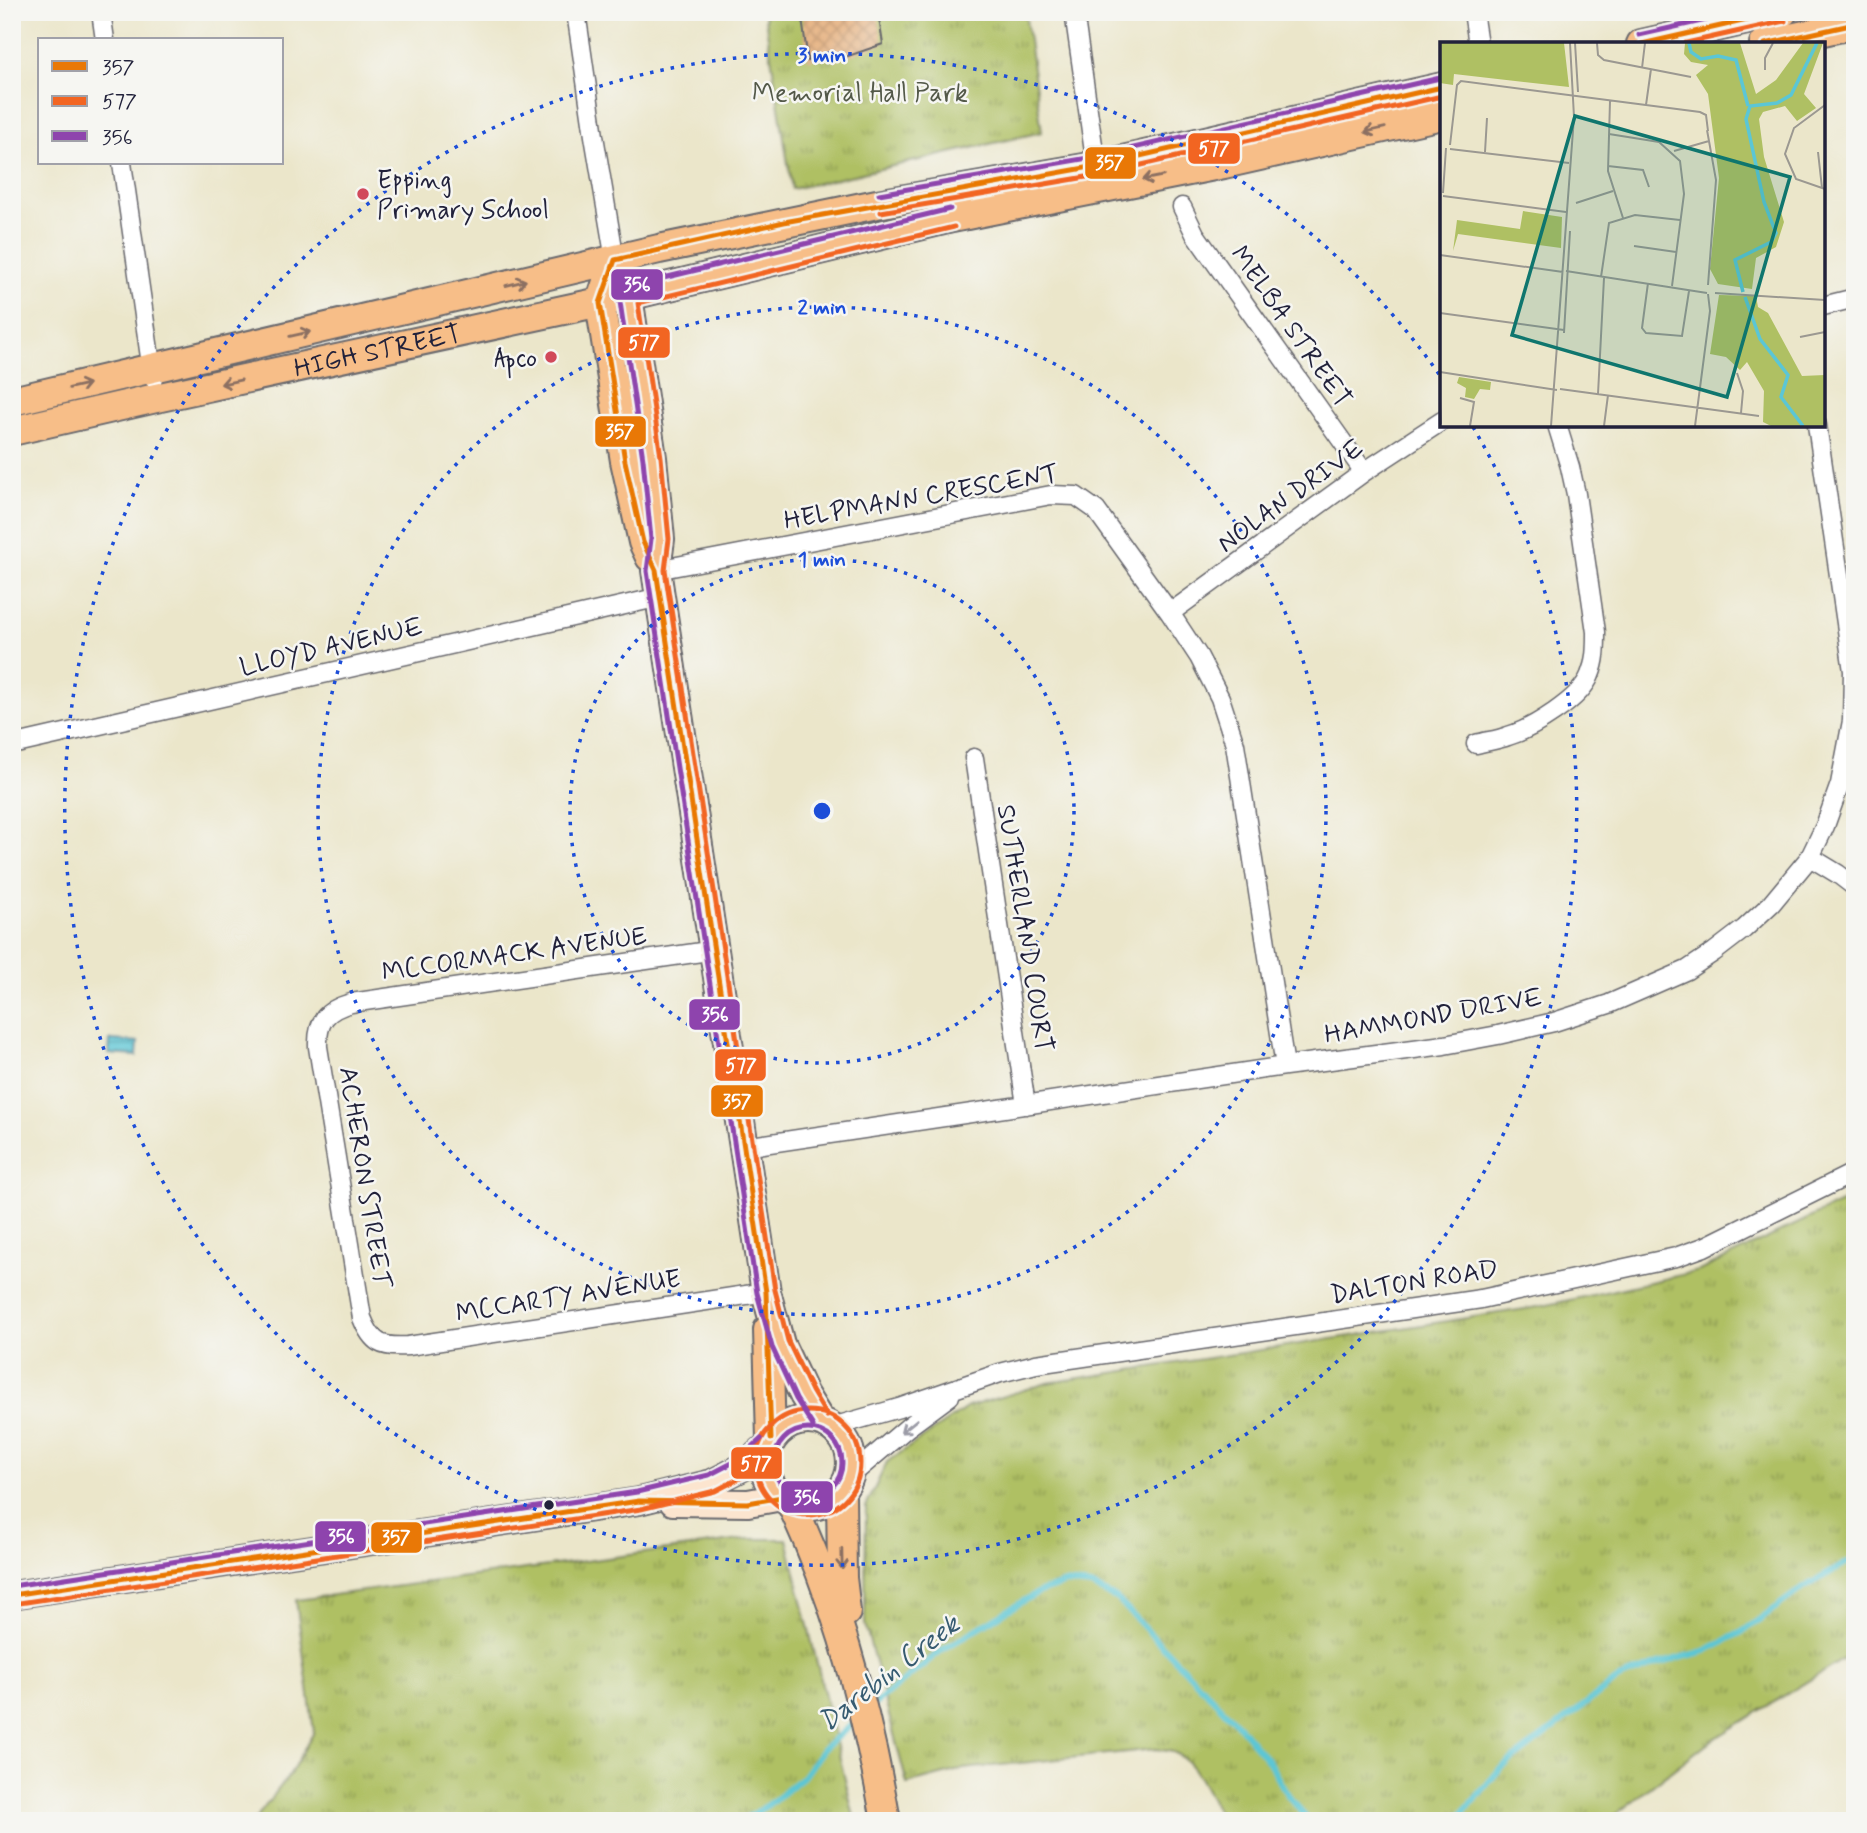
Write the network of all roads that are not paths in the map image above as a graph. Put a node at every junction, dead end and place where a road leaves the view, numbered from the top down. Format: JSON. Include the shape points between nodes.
{"nodes":[{"id":1,"x":101,"y":12,"type":"edge"},
{"id":2,"x":576,"y":12,"type":"edge"},
{"id":3,"x":1074,"y":12,"type":"edge"},
{"id":4,"x":1473,"y":12,"type":"edge"},
{"id":5,"x":1783,"y":12,"type":"edge"},
{"id":6,"x":1855,"y":24,"type":"edge"},
{"id":7,"x":105,"y":38,"type":"edge"},
{"id":8,"x":1478,"y":42,"type":"edge"},
{"id":9,"x":1650,"y":42,"type":"edge"},
{"id":10,"x":1773,"y":42,"type":"edge"},
{"id":11,"x":1440,"y":87,"type":"edge"},
{"id":12,"x":1440,"y":115,"type":"edge"},
{"id":13,"x":122,"y":164,"type":"edge"},
{"id":14,"x":1097,"y":166,"type":"junction"},
{"id":15,"x":1182,"y":207,"type":"dead end"},
{"id":16,"x":615,"y":260,"type":"junction"},
{"id":17,"x":628,"y":296,"type":"junction"},
{"id":18,"x":1855,"y":298,"type":"edge"},
{"id":19,"x":600,"y":303,"type":"junction"},
{"id":20,"x":1825,"y":306,"type":"edge"},
{"id":21,"x":151,"y":369,"type":"junction"},
{"id":22,"x":156,"y":398,"type":"junction"},
{"id":23,"x":12,"y":401,"type":"edge"},
{"id":24,"x":1440,"y":422,"type":"edge"},
{"id":25,"x":1559,"y":427,"type":"edge"},
{"id":26,"x":1817,"y":427,"type":"edge"},
{"id":27,"x":12,"y":431,"type":"edge"},
{"id":28,"x":1364,"y":472,"type":"junction"},
{"id":29,"x":658,"y":583,"type":"junction"},
{"id":30,"x":1170,"y":613,"type":"junction"},
{"id":31,"x":1476,"y":744,"type":"dead end"},
{"id":32,"x":12,"y":745,"type":"edge"},
{"id":33,"x":974,"y":758,"type":"dead end"},
{"id":34,"x":1810,"y":858,"type":"junction"},
{"id":35,"x":1855,"y":887,"type":"edge"},
{"id":36,"x":715,"y":950,"type":"junction"},
{"id":37,"x":324,"y":1017,"type":"joint"},
{"id":38,"x":1284,"y":1066,"type":"junction"},
{"id":39,"x":1026,"y":1105,"type":"junction"},
{"id":40,"x":744,"y":1147,"type":"junction"},
{"id":41,"x":1855,"y":1172,"type":"edge"},
{"id":42,"x":766,"y":1292,"type":"junction"},
{"id":43,"x":377,"y":1343,"type":"joint"},
{"id":44,"x":964,"y":1385,"type":"junction"},
{"id":45,"x":826,"y":1424,"type":"junction"},
{"id":46,"x":769,"y":1443,"type":"junction"},
{"id":47,"x":844,"y":1484,"type":"junction"},
{"id":48,"x":786,"y":1500,"type":"junction"},
{"id":49,"x":639,"y":1502,"type":"junction"},
{"id":50,"x":12,"y":1595,"type":"edge"},
{"id":51,"x":852,"y":1663,"type":"junction"},
{"id":52,"x":886,"y":1821,"type":"edge"}],
"edges":[{"from":1,"to":7,"type":"street"},
{"from":2,"to":16,"type":"street"},
{"from":3,"to":14,"type":"street"},
{"from":4,"to":8,"type":"street"},
{"from":5,"to":9,"type":"main road"},
{"from":6,"to":10,"type":"main road"},
{"from":11,"to":14,"type":"main road","name":"HIGH STREET"},
{"from":12,"to":17,"type":"main road","name":"HIGH STREET","one_way":true,"via":[[952,218]]},
{"from":13,"to":21,"type":"street"},
{"from":14,"to":16,"type":"main road","name":"HIGH STREET","via":[[784,222]]},
{"from":15,"to":28,"type":"street","name":"MELBA STREET","via":[[1195,234]]},
{"from":16,"to":17,"type":"main road"},
{"from":16,"to":19,"type":"main road"},
{"from":21,"to":16,"type":"main road","name":"HIGH STREET","one_way":true},
{"from":17,"to":19,"type":"main road","name":"HIGH STREET"},
{"from":17,"to":29,"type":"main road","via":[[655,485]]},
{"from":18,"to":20,"type":"street"},
{"from":19,"to":22,"type":"main road","name":"HIGH STREET","one_way":true},
{"from":19,"to":29,"type":"main road","via":[[625,461],[643,542]]},
{"from":21,"to":22,"type":"street"},
{"from":23,"to":21,"type":"main road","name":"HIGH STREET","one_way":true},
{"from":22,"to":27,"type":"main road","name":"HIGH STREET"},
{"from":24,"to":28,"type":"street","name":"NOLAN DRIVE"},
{"from":25,"to":31,"type":"street","via":[[1576,494],[1596,654],[1590,677],[1561,707],[1510,736]]},
{"from":26,"to":34,"type":"street","name":"HAMMOND DRIVE","via":[[1848,631],[1853,696],[1840,784]]},
{"from":28,"to":30,"type":"street","name":"NOLAN DRIVE"},
{"from":29,"to":30,"type":"street","name":"HELPMANN CRESCENT","via":[[1051,495],[1076,496],[1096,510]]},
{"from":29,"to":32,"type":"street","name":"LLOYD AVENUE"},
{"from":29,"to":36,"type":"main road"},
{"from":30,"to":38,"type":"street","name":"HELPMANN CRESCENT","via":[[1220,698],[1235,744]]},
{"from":33,"to":39,"type":"street","name":"SUTHERLAND COURT"},
{"from":34,"to":35,"type":"street"},
{"from":34,"to":38,"type":"street","name":"HAMMOND DRIVE","via":[[1772,904],[1714,953],[1609,1004],[1498,1035]]},
{"from":36,"to":37,"type":"street","name":"MCCORMACK AVENUE","via":[[351,1003]]},
{"from":36,"to":40,"type":"main road"},
{"from":37,"to":43,"type":"street","name":"ACHERON STREET","via":[[317,1032],[318,1047],[362,1318]]},
{"from":38,"to":39,"type":"street","name":"HAMMOND DRIVE"},
{"from":39,"to":40,"type":"street","name":"HAMMOND DRIVE"},
{"from":40,"to":42,"type":"main road"},
{"from":41,"to":44,"type":"street","name":"DALTON ROAD","via":[[1676,1257],[1481,1299],[1036,1364]]},
{"from":42,"to":43,"type":"street","name":"MCCARTY AVENUE","via":[[408,1346]]},
{"from":42,"to":45,"type":"main road","via":[[780,1344],[804,1395]]},
{"from":42,"to":46,"type":"main road"},
{"from":44,"to":45,"type":"street","name":"DALTON ROAD","via":[[899,1408]]},
{"from":44,"to":47,"type":"street","name":"DALTON ROAD","one_way":true},
{"from":45,"to":46,"type":"main road","via":[[806,1419],[793,1422]]},
{"from":45,"to":47,"type":"main road","via":[[849,1450],[851,1464]]},
{"from":46,"to":48,"type":"main road","via":[[766,1474]]},
{"from":46,"to":49,"type":"street","via":[[743,1467],[712,1483]]},
{"from":47,"to":48,"type":"main road","via":[[830,1500],[818,1505]]},
{"from":47,"to":51,"type":"main road","one_way":true,"via":[[842,1578]]},
{"from":48,"to":49,"type":"street"},
{"from":48,"to":51,"type":"main road","via":[[822,1579]]},
{"from":49,"to":50,"type":"street"},
{"from":51,"to":52,"type":"main road"}]}
